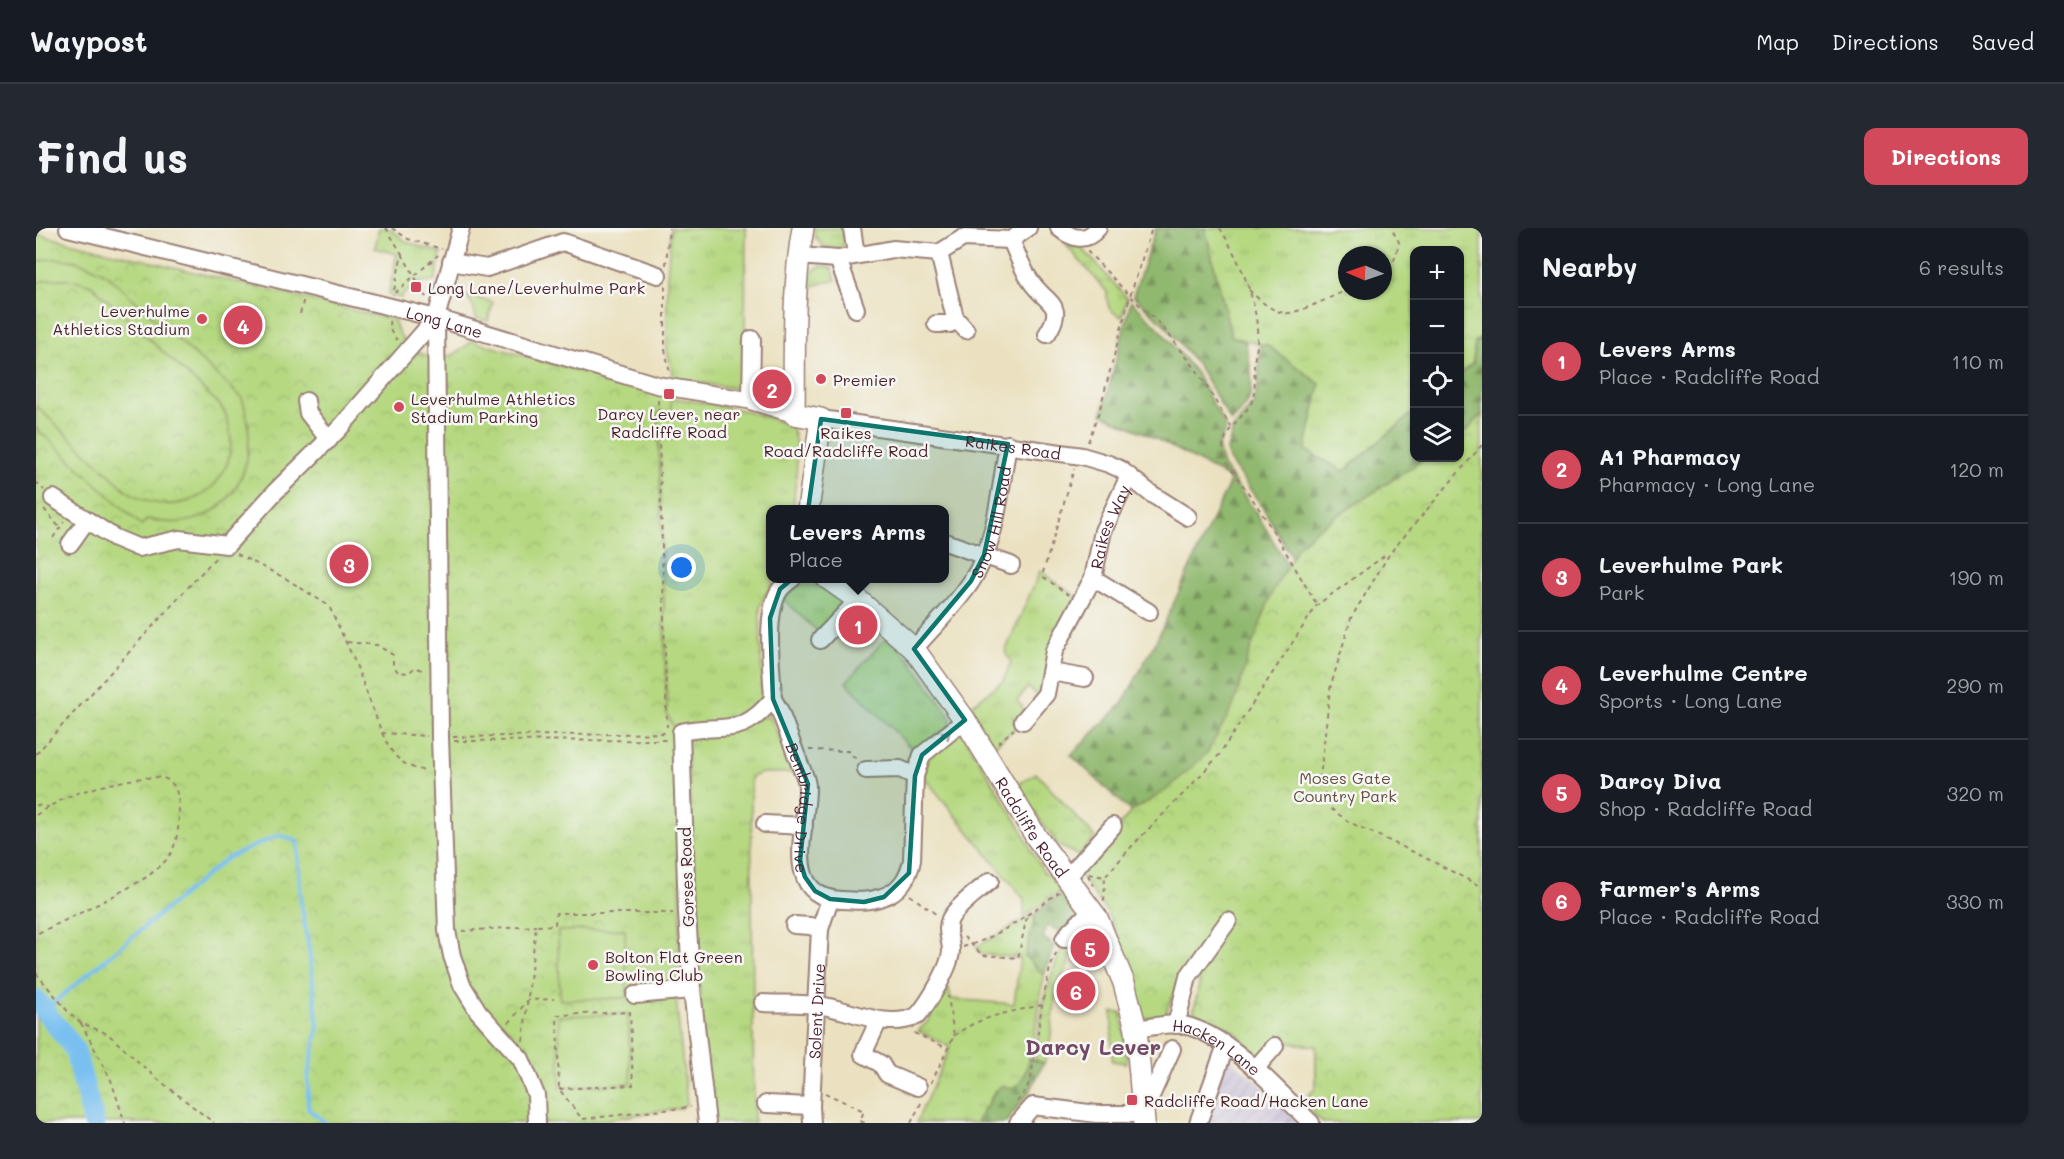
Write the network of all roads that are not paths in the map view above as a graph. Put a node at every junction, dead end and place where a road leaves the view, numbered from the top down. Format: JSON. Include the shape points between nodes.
{"nodes":[{"id":1,"x":68,"y":228,"type":"edge"},
{"id":2,"x":460,"y":228,"type":"edge"},
{"id":3,"x":803,"y":228,"type":"edge"},
{"id":4,"x":852,"y":228,"type":"edge"},
{"id":5,"x":1028,"y":228,"type":"edge"},
{"id":6,"x":1059,"y":228,"type":"edge"},
{"id":7,"x":1098,"y":228,"type":"edge"},
{"id":8,"x":962,"y":233,"type":"edge"},
{"id":9,"x":566,"y":235,"type":"edge"},
{"id":10,"x":1011,"y":240,"type":"junction"},
{"id":11,"x":939,"y":253,"type":"junction"},
{"id":12,"x":856,"y":255,"type":"junction"},
{"id":13,"x":448,"y":256,"type":"junction"},
{"id":14,"x":798,"y":256,"type":"junction"},
{"id":15,"x":838,"y":259,"type":"junction"},
{"id":16,"x":663,"y":275,"type":"road end"},
{"id":17,"x":856,"y":309,"type":"dead end"},
{"id":18,"x":436,"y":317,"type":"junction"},
{"id":19,"x":936,"y":324,"type":"dead end"},
{"id":20,"x":1056,"y":326,"type":"dead end"},
{"id":21,"x":752,"y":339,"type":"dead end"},
{"id":22,"x":749,"y":400,"type":"junction"},
{"id":23,"x":306,"y":401,"type":"dead end"},
{"id":24,"x":797,"y":415,"type":"junction"},
{"id":25,"x":821,"y":418,"type":"junction"},
{"id":26,"x":329,"y":440,"type":"junction"},
{"id":27,"x":1008,"y":444,"type":"junction"},
{"id":28,"x":815,"y":463,"type":"junction"},
{"id":29,"x":1129,"y":476,"type":"junction"},
{"id":30,"x":48,"y":502,"type":"road end"},
{"id":31,"x":809,"y":505,"type":"edge"},
{"id":32,"x":1185,"y":509,"type":"dead end"},
{"id":33,"x":87,"y":520,"type":"junction"},
{"id":34,"x":949,"y":543,"type":"edge"},
{"id":35,"x":70,"y":544,"type":"dead end"},
{"id":36,"x":984,"y":555,"type":"junction"},
{"id":37,"x":1011,"y":565,"type":"dead end"},
{"id":38,"x":1093,"y":578,"type":"junction"},
{"id":39,"x":788,"y":583,"type":"edge"},
{"id":40,"x":833,"y":583,"type":"edge"},
{"id":41,"x":858,"y":600,"type":"junction"},
{"id":42,"x":1139,"y":611,"type":"dead end"},
{"id":43,"x":820,"y":640,"type":"dead end"},
{"id":44,"x":914,"y":649,"type":"junction"},
{"id":45,"x":1051,"y":672,"type":"junction"},
{"id":46,"x":1085,"y":678,"type":"dead end"},
{"id":47,"x":772,"y":699,"type":"junction"},
{"id":48,"x":965,"y":720,"type":"junction"},
{"id":49,"x":1023,"y":721,"type":"road end"},
{"id":50,"x":867,"y":770,"type":"road end"},
{"id":51,"x":915,"y":776,"type":"junction"},
{"id":52,"x":765,"y":824,"type":"dead end"},
{"id":53,"x":804,"y":826,"type":"junction"},
{"id":54,"x":1113,"y":826,"type":"dead end"},
{"id":55,"x":1075,"y":878,"type":"junction"},
{"id":56,"x":990,"y":880,"type":"dead end"},
{"id":57,"x":830,"y":899,"type":"junction"},
{"id":58,"x":1096,"y":907,"type":"junction"},
{"id":59,"x":1228,"y":921,"type":"dead end"},
{"id":60,"x":794,"y":926,"type":"dead end"},
{"id":61,"x":820,"y":929,"type":"junction"},
{"id":62,"x":1064,"y":939,"type":"road end"},
{"id":63,"x":692,"y":990,"type":"junction"},
{"id":64,"x":635,"y":995,"type":"dead end"},
{"id":65,"x":763,"y":1003,"type":"dead end"},
{"id":66,"x":816,"y":1005,"type":"junction"},
{"id":67,"x":879,"y":1020,"type":"junction"},
{"id":68,"x":1176,"y":1025,"type":"junction"},
{"id":69,"x":1136,"y":1029,"type":"junction"},
{"id":70,"x":1226,"y":1045,"type":"junction"},
{"id":71,"x":1275,"y":1046,"type":"dead end"},
{"id":72,"x":1172,"y":1049,"type":"dead end"},
{"id":73,"x":1256,"y":1069,"type":"junction"},
{"id":74,"x":922,"y":1093,"type":"road end"},
{"id":75,"x":766,"y":1104,"type":"dead end"},
{"id":76,"x":812,"y":1115,"type":"edge"},
{"id":77,"x":703,"y":1118,"type":"edge"},
{"id":78,"x":1097,"y":1119,"type":"edge"},
{"id":79,"x":1144,"y":1119,"type":"edge"},
{"id":80,"x":537,"y":1123,"type":"edge"},
{"id":81,"x":1018,"y":1123,"type":"edge"},
{"id":82,"x":1198,"y":1123,"type":"edge"},
{"id":83,"x":1311,"y":1123,"type":"edge"}],
"edges":[{"from":1,"to":18,"type":"street","name":"Long Lane","via":[[391,301]]},
{"from":2,"to":13,"type":"street"},
{"from":3,"to":14,"type":"main road"},
{"from":4,"to":12,"type":"street"},
{"from":5,"to":10,"type":"street"},
{"from":6,"to":7,"type":"street","via":[[1069,237],[1084,238]]},
{"from":8,"to":10,"type":"street"},
{"from":8,"to":11,"type":"street"},
{"from":9,"to":13,"type":"street","via":[[487,268]]},
{"from":9,"to":16,"type":"street"},
{"from":10,"to":20,"type":"street","via":[[1032,282],[1052,303]]},
{"from":11,"to":12,"type":"street","via":[[893,249]]},
{"from":11,"to":19,"type":"street","via":[[960,324]]},
{"from":12,"to":15,"type":"street"},
{"from":13,"to":18,"type":"street"},
{"from":14,"to":15,"type":"street"},
{"from":14,"to":24,"type":"main road","via":[[794,316]]},
{"from":15,"to":17,"type":"street","via":[[844,294]]},
{"from":18,"to":22,"type":"street","name":"Long Lane","via":[[670,386]]},
{"from":18,"to":26,"type":"street"},
{"from":18,"to":80,"type":"street","via":[[439,679],[447,932],[462,986],[478,1011],[521,1059],[536,1095]]},
{"from":21,"to":22,"type":"street"},
{"from":22,"to":24,"type":"street","name":"Long Lane"},
{"from":23,"to":26,"type":"street","via":[[308,413]]},
{"from":24,"to":25,"type":"main road","name":"Long Lane"},
{"from":24,"to":28,"type":"main road","via":[[811,440]]},
{"from":25,"to":27,"type":"street","name":"Raikes Road"},
{"from":25,"to":28,"type":"main road"},
{"from":26,"to":33,"type":"street","via":[[226,545],[179,539],[139,548]]},
{"from":27,"to":29,"type":"street","name":"Raikes Road","via":[[1080,456],[1110,464]]},
{"from":27,"to":36,"type":"street","name":"Snow Hill Road","via":[[993,528]]},
{"from":28,"to":31,"type":"main road"},
{"from":29,"to":32,"type":"street","name":"Raikes Road","via":[[1150,493]]},
{"from":29,"to":38,"type":"street","name":"Raikes Way","via":[[1103,531]]},
{"from":30,"to":33,"type":"street"},
{"from":33,"to":35,"type":"street"},
{"from":34,"to":36,"type":"street"},
{"from":36,"to":37,"type":"street"},
{"from":36,"to":44,"type":"street","name":"Snow Hill Road","via":[[972,582]]},
{"from":38,"to":42,"type":"street","name":"Raikes Way"},
{"from":38,"to":45,"type":"street","name":"Raikes Way","via":[[1054,651]]},
{"from":39,"to":47,"type":"street","name":"Bembridge Drive","via":[[780,589],[770,618]]},
{"from":40,"to":41,"type":"main road","name":"Radcliffe Road"},
{"from":41,"to":43,"type":"street"},
{"from":41,"to":44,"type":"main road","name":"Radcliffe Road"},
{"from":44,"to":48,"type":"main road","name":"Radcliffe Road"},
{"from":45,"to":46,"type":"street"},
{"from":45,"to":49,"type":"street","name":"Raikes Way","via":[[1046,694],[1030,702]]},
{"from":47,"to":53,"type":"street","name":"Bembridge Drive","via":[[808,784]]},
{"from":47,"to":63,"type":"street","name":"Gorses Road","via":[[746,724],[681,732]]},
{"from":51,"to":48,"type":"street","one_way":true,"via":[[922,755]]},
{"from":48,"to":55,"type":"main road","name":"Radcliffe Road","via":[[1037,838]]},
{"from":50,"to":51,"type":"street","via":[[900,769]]},
{"from":51,"to":57,"type":"street","via":[[909,873],[899,887],[884,897],[864,902]]},
{"from":52,"to":53,"type":"street"},
{"from":53,"to":57,"type":"street","name":"Bembridge Drive","via":[[800,861],[805,877],[814,891]]},
{"from":54,"to":55,"type":"street"},
{"from":55,"to":58,"type":"main road","name":"Radcliffe Road"},
{"from":56,"to":67,"type":"street","via":[[953,914],[948,924],[951,951],[944,973],[921,1011],[907,1020]]},
{"from":57,"to":61,"type":"street","name":"Solent Drive"},
{"from":58,"to":62,"type":"street"},
{"from":58,"to":69,"type":"main road","name":"Radcliffe Road"},
{"from":59,"to":68,"type":"street","via":[[1188,977]]},
{"from":60,"to":61,"type":"street"},
{"from":61,"to":66,"type":"street","name":"Solent Drive"},
{"from":63,"to":64,"type":"street"},
{"from":63,"to":77,"type":"street","name":"Gorses Road"},
{"from":65,"to":66,"type":"street"},
{"from":66,"to":67,"type":"street"},
{"from":66,"to":76,"type":"street","name":"Solent Drive"},
{"from":67,"to":74,"type":"street","via":[[863,1054],[881,1064],[887,1074]]},
{"from":68,"to":69,"type":"street","name":"Hacken Lane"},
{"from":68,"to":70,"type":"street","name":"Hacken Lane","via":[[1190,1026]]},
{"from":69,"to":79,"type":"main road","name":"Radcliffe Road"},
{"from":70,"to":73,"type":"street","name":"Hacken Lane"},
{"from":70,"to":82,"type":"street"},
{"from":71,"to":73,"type":"street"},
{"from":72,"to":79,"type":"street"},
{"from":73,"to":83,"type":"street","name":"Hacken Lane"},
{"from":75,"to":76,"type":"street"},
{"from":78,"to":79,"type":"street"},
{"from":78,"to":81,"type":"street","via":[[1033,1106]]}]}
